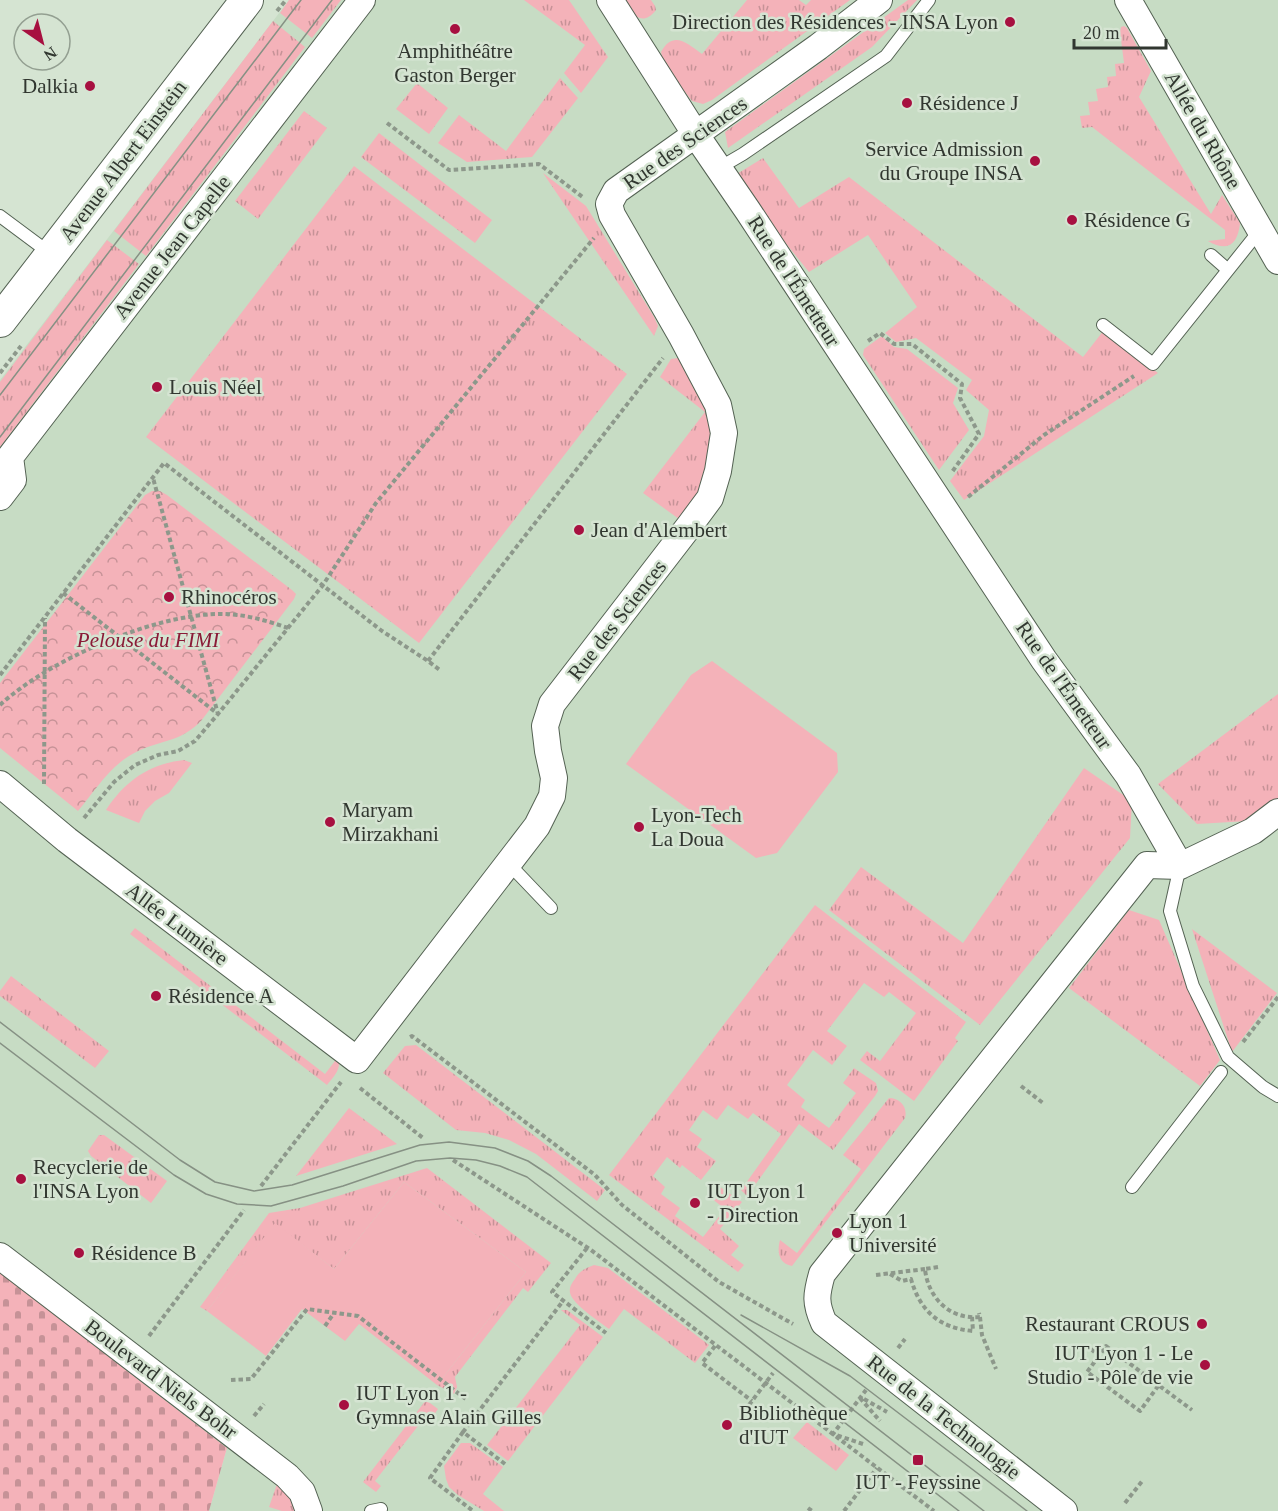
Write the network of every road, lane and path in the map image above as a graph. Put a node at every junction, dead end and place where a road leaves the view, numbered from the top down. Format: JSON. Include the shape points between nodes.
{"nodes":[{"id":1,"x":247,"y":0,"type":"edge"},
{"id":2,"x":286,"y":0,"type":"edge"},
{"id":3,"x":362,"y":0,"type":"edge"},
{"id":4,"x":610,"y":0,"type":"edge"},
{"id":5,"x":879,"y":0,"type":"edge"},
{"id":6,"x":929,"y":0,"type":"edge"},
{"id":7,"x":1128,"y":0,"type":"edge"},
{"id":8,"x":280,"y":8,"type":"dead end"},
{"id":9,"x":387,"y":123,"type":"dead end"},
{"id":10,"x":696,"y":135,"type":"junction"},
{"id":11,"x":719,"y":168,"type":"junction"},
{"id":12,"x":611,"y":210,"type":"junction"},
{"id":13,"x":0,"y":216,"type":"edge"},
{"id":14,"x":1260,"y":230,"type":"junction"},
{"id":15,"x":52,"y":254,"type":"junction"},
{"id":16,"x":1211,"y":255,"type":"dead end"},
{"id":17,"x":1278,"y":261,"type":"edge"},
{"id":18,"x":1228,"y":270,"type":"junction"},
{"id":19,"x":0,"y":321,"type":"edge"},
{"id":20,"x":1103,"y":325,"type":"dead end"},
{"id":21,"x":681,"y":335,"type":"junction"},
{"id":22,"x":844,"y":356,"type":"junction"},
{"id":23,"x":1153,"y":364,"type":"junction"},
{"id":24,"x":152,"y":478,"type":"junction"},
{"id":25,"x":0,"y":497,"type":"edge"},
{"id":26,"x":942,"y":504,"type":"junction"},
{"id":27,"x":322,"y":585,"type":"junction"},
{"id":28,"x":63,"y":593,"type":"junction"},
{"id":29,"x":190,"y":616,"type":"junction"},
{"id":30,"x":45,"y":617,"type":"junction"},
{"id":31,"x":288,"y":628,"type":"junction"},
{"id":32,"x":120,"y":637,"type":"junction"},
{"id":33,"x":428,"y":661,"type":"junction"},
{"id":34,"x":441,"y":671,"type":"dead end"},
{"id":35,"x":45,"y":672,"type":"junction"},
{"id":36,"x":0,"y":675,"type":"edge"},
{"id":37,"x":0,"y":705,"type":"edge"},
{"id":38,"x":218,"y":714,"type":"junction"},
{"id":39,"x":0,"y":784,"type":"edge"},
{"id":40,"x":1278,"y":812,"type":"edge"},
{"id":41,"x":44,"y":821,"type":"junction"},
{"id":42,"x":67,"y":840,"type":"junction"},
{"id":43,"x":509,"y":864,"type":"junction"},
{"id":44,"x":1180,"y":866,"type":"junction"},
{"id":45,"x":551,"y":908,"type":"dead end"},
{"id":46,"x":1278,"y":998,"type":"edge"},
{"id":47,"x":406,"y":1038,"type":"dead end"},
{"id":48,"x":1239,"y":1047,"type":"dead end"},
{"id":49,"x":351,"y":1068,"type":"junction"},
{"id":50,"x":1221,"y":1072,"type":"dead end"},
{"id":51,"x":1021,"y":1086,"type":"dead end"},
{"id":52,"x":1278,"y":1096,"type":"edge"},
{"id":53,"x":1043,"y":1103,"type":"dead end"},
{"id":54,"x":423,"y":1138,"type":"dead end"},
{"id":55,"x":453,"y":1160,"type":"dead end"},
{"id":56,"x":261,"y":1186,"type":"dead end"},
{"id":57,"x":1132,"y":1186,"type":"dead end"},
{"id":58,"x":244,"y":1210,"type":"dead end"},
{"id":59,"x":587,"y":1248,"type":"junction"},
{"id":60,"x":0,"y":1257,"type":"edge"},
{"id":61,"x":938,"y":1268,"type":"dead end"},
{"id":62,"x":926,"y":1269,"type":"junction"},
{"id":63,"x":890,"y":1274,"type":"junction"},
{"id":64,"x":876,"y":1275,"type":"dead end"},
{"id":65,"x":563,"y":1301,"type":"junction"},
{"id":66,"x":335,"y":1312,"type":"junction"},
{"id":67,"x":972,"y":1317,"type":"junction"},
{"id":68,"x":824,"y":1323,"type":"junction"},
{"id":69,"x":325,"y":1326,"type":"dead end"},
{"id":70,"x":606,"y":1333,"type":"dead end"},
{"id":71,"x":716,"y":1346,"type":"junction"},
{"id":72,"x":1090,"y":1350,"type":"dead end"},
{"id":73,"x":1099,"y":1356,"type":"junction"},
{"id":74,"x":132,"y":1357,"type":"junction"},
{"id":75,"x":996,"y":1369,"type":"dead end"},
{"id":76,"x":774,"y":1373,"type":"dead end"},
{"id":77,"x":231,"y":1380,"type":"dead end"},
{"id":78,"x":766,"y":1384,"type":"junction"},
{"id":79,"x":1160,"y":1384,"type":"junction"},
{"id":80,"x":467,"y":1400,"type":"dead end"},
{"id":81,"x":1192,"y":1410,"type":"dead end"},
{"id":82,"x":887,"y":1412,"type":"dead end"},
{"id":83,"x":880,"y":1421,"type":"dead end"},
{"id":84,"x":463,"y":1432,"type":"junction"},
{"id":85,"x":833,"y":1434,"type":"junction"},
{"id":86,"x":863,"y":1444,"type":"dead end"},
{"id":87,"x":506,"y":1464,"type":"dead end"},
{"id":88,"x":877,"y":1468,"type":"junction"},
{"id":89,"x":1143,"y":1480,"type":"dead end"},
{"id":90,"x":305,"y":1501,"type":"edge"},
{"id":91,"x":1125,"y":1503,"type":"dead end"},
{"id":92,"x":323,"y":1511,"type":"edge"},
{"id":93,"x":371,"y":1511,"type":"edge"},
{"id":94,"x":379,"y":1511,"type":"edge"},
{"id":95,"x":473,"y":1511,"type":"edge"},
{"id":96,"x":844,"y":1511,"type":"edge"},
{"id":97,"x":934,"y":1511,"type":"edge"},
{"id":98,"x":1064,"y":1511,"type":"edge"}],
"edges":[{"from":1,"to":15,"type":"street","name":"Avenue Albert Einstein"},
{"from":2,"to":8,"type":"path"},
{"from":3,"to":25,"type":"street","name":"Avenue Jean Capelle","via":[[10,457],[13,480]]},
{"from":4,"to":10,"type":"street","name":"Rue de l'Émetteur"},
{"from":5,"to":10,"type":"street","name":"Rue des Sciences"},
{"from":6,"to":11,"type":"lane","via":[[886,56]]},
{"from":7,"to":14,"type":"street","name":"Allée du Rhône"},
{"from":9,"to":12,"type":"path","via":[[449,170],[538,164],[592,205]]},
{"from":10,"to":11,"type":"street","name":"Rue de l'Émetteur"},
{"from":10,"to":12,"type":"street","name":"Rue des Sciences","via":[[616,191]]},
{"from":11,"to":22,"type":"street","name":"Rue de l'Émetteur"},
{"from":12,"to":21,"type":"street","name":"Rue des Sciences"},
{"from":12,"to":27,"type":"path","via":[[376,503]]},
{"from":13,"to":15,"type":"lane"},
{"from":14,"to":17,"type":"street","name":"Allée du Rhône"},
{"from":14,"to":18,"type":"lane"},
{"from":15,"to":19,"type":"street","name":"Avenue Albert Einstein"},
{"from":16,"to":18,"type":"lane"},
{"from":18,"to":23,"type":"lane"},
{"from":20,"to":23,"type":"lane"},
{"from":21,"to":33,"type":"path"},
{"from":21,"to":43,"type":"street","name":"Rue des Sciences","via":[[718,405],[724,433],[710,498],[552,704],[545,726],[555,778],[552,796],[537,826]]},
{"from":22,"to":26,"type":"street","name":"Rue de l'Émetteur"},
{"from":22,"to":26,"type":"path","via":[[880,333],[894,344],[912,344],[962,384],[960,398],[979,434]]},
{"from":23,"to":26,"type":"path"},
{"from":24,"to":27,"type":"path","via":[[164,463]]},
{"from":24,"to":28,"type":"path"},
{"from":24,"to":29,"type":"path"},
{"from":26,"to":44,"type":"street","name":"Rue de l'Émetteur","via":[[1044,660],[1128,775]]},
{"from":27,"to":31,"type":"path"},
{"from":27,"to":33,"type":"path"},
{"from":28,"to":30,"type":"path"},
{"from":28,"to":32,"type":"path"},
{"from":29,"to":31,"type":"path","via":[[243,615]]},
{"from":29,"to":32,"type":"path"},
{"from":29,"to":38,"type":"path"},
{"from":30,"to":35,"type":"path"},
{"from":30,"to":36,"type":"path"},
{"from":31,"to":38,"type":"path"},
{"from":32,"to":35,"type":"path"},
{"from":32,"to":38,"type":"path"},
{"from":33,"to":34,"type":"path"},
{"from":35,"to":37,"type":"path"},
{"from":35,"to":41,"type":"path"},
{"from":38,"to":42,"type":"path","via":[[195,741],[135,765],[114,782]]},
{"from":39,"to":41,"type":"street","name":"Allée Lumière"},
{"from":40,"to":44,"type":"street","via":[[1253,831]]},
{"from":41,"to":42,"type":"street","name":"Allée Lumière"},
{"from":42,"to":49,"type":"street","name":"Allée Lumière"},
{"from":43,"to":45,"type":"lane"},
{"from":43,"to":49,"type":"street","name":"Rue des Sciences"},
{"from":44,"to":52,"type":"lane","via":[[1170,911],[1193,986],[1228,1058]]},
{"from":44,"to":68,"type":"street","via":[[1147,865],[822,1274],[817,1307]]},
{"from":46,"to":48,"type":"path"},
{"from":47,"to":68,"type":"path","via":[[412,1036],[595,1174],[622,1205],[719,1282],[804,1330]]},
{"from":49,"to":54,"type":"path"},
{"from":49,"to":56,"type":"path"},
{"from":50,"to":57,"type":"lane"},
{"from":51,"to":53,"type":"path"},
{"from":55,"to":59,"type":"path"},
{"from":58,"to":74,"type":"path"},
{"from":59,"to":65,"type":"path","via":[[552,1292]]},
{"from":59,"to":71,"type":"path"},
{"from":60,"to":74,"type":"street","name":"Boulevard Niels Bohr"},
{"from":61,"to":62,"type":"path"},
{"from":62,"to":63,"type":"path"},
{"from":62,"to":67,"type":"path","via":[[928,1285],[937,1301],[953,1312]]},
{"from":63,"to":64,"type":"path"},
{"from":63,"to":67,"type":"path","via":[[902,1281],[911,1279],[920,1302],[946,1326],[973,1331]]},
{"from":65,"to":70,"type":"path"},
{"from":65,"to":84,"type":"path"},
{"from":66,"to":69,"type":"path"},
{"from":66,"to":77,"type":"path","via":[[307,1309],[251,1379]]},
{"from":66,"to":80,"type":"path","via":[[358,1316]]},
{"from":67,"to":75,"type":"path","via":[[980,1315],[982,1335]]},
{"from":68,"to":98,"type":"street","name":"Rue de la Technologie"},
{"from":71,"to":78,"type":"path"},
{"from":71,"to":78,"type":"path","via":[[702,1363],[751,1403]]},
{"from":72,"to":73,"type":"path"},
{"from":73,"to":79,"type":"path","via":[[1106,1346]]},
{"from":73,"to":79,"type":"path","via":[[1087,1372],[1139,1413]]},
{"from":74,"to":90,"type":"street","name":"Boulevard Niels Bohr","via":[[287,1476]]},
{"from":76,"to":78,"type":"path"},
{"from":78,"to":85,"type":"path"},
{"from":79,"to":81,"type":"path"},
{"from":82,"to":83,"type":"path","via":[[860,1398]]},
{"from":84,"to":87,"type":"path"},
{"from":84,"to":95,"type":"path","via":[[430,1478]]},
{"from":85,"to":86,"type":"path"},
{"from":85,"to":88,"type":"path"},
{"from":88,"to":96,"type":"path"},
{"from":88,"to":97,"type":"path"},
{"from":89,"to":91,"type":"path"},
{"from":90,"to":92,"type":"lane"},
{"from":93,"to":94,"type":"lane"}]}
